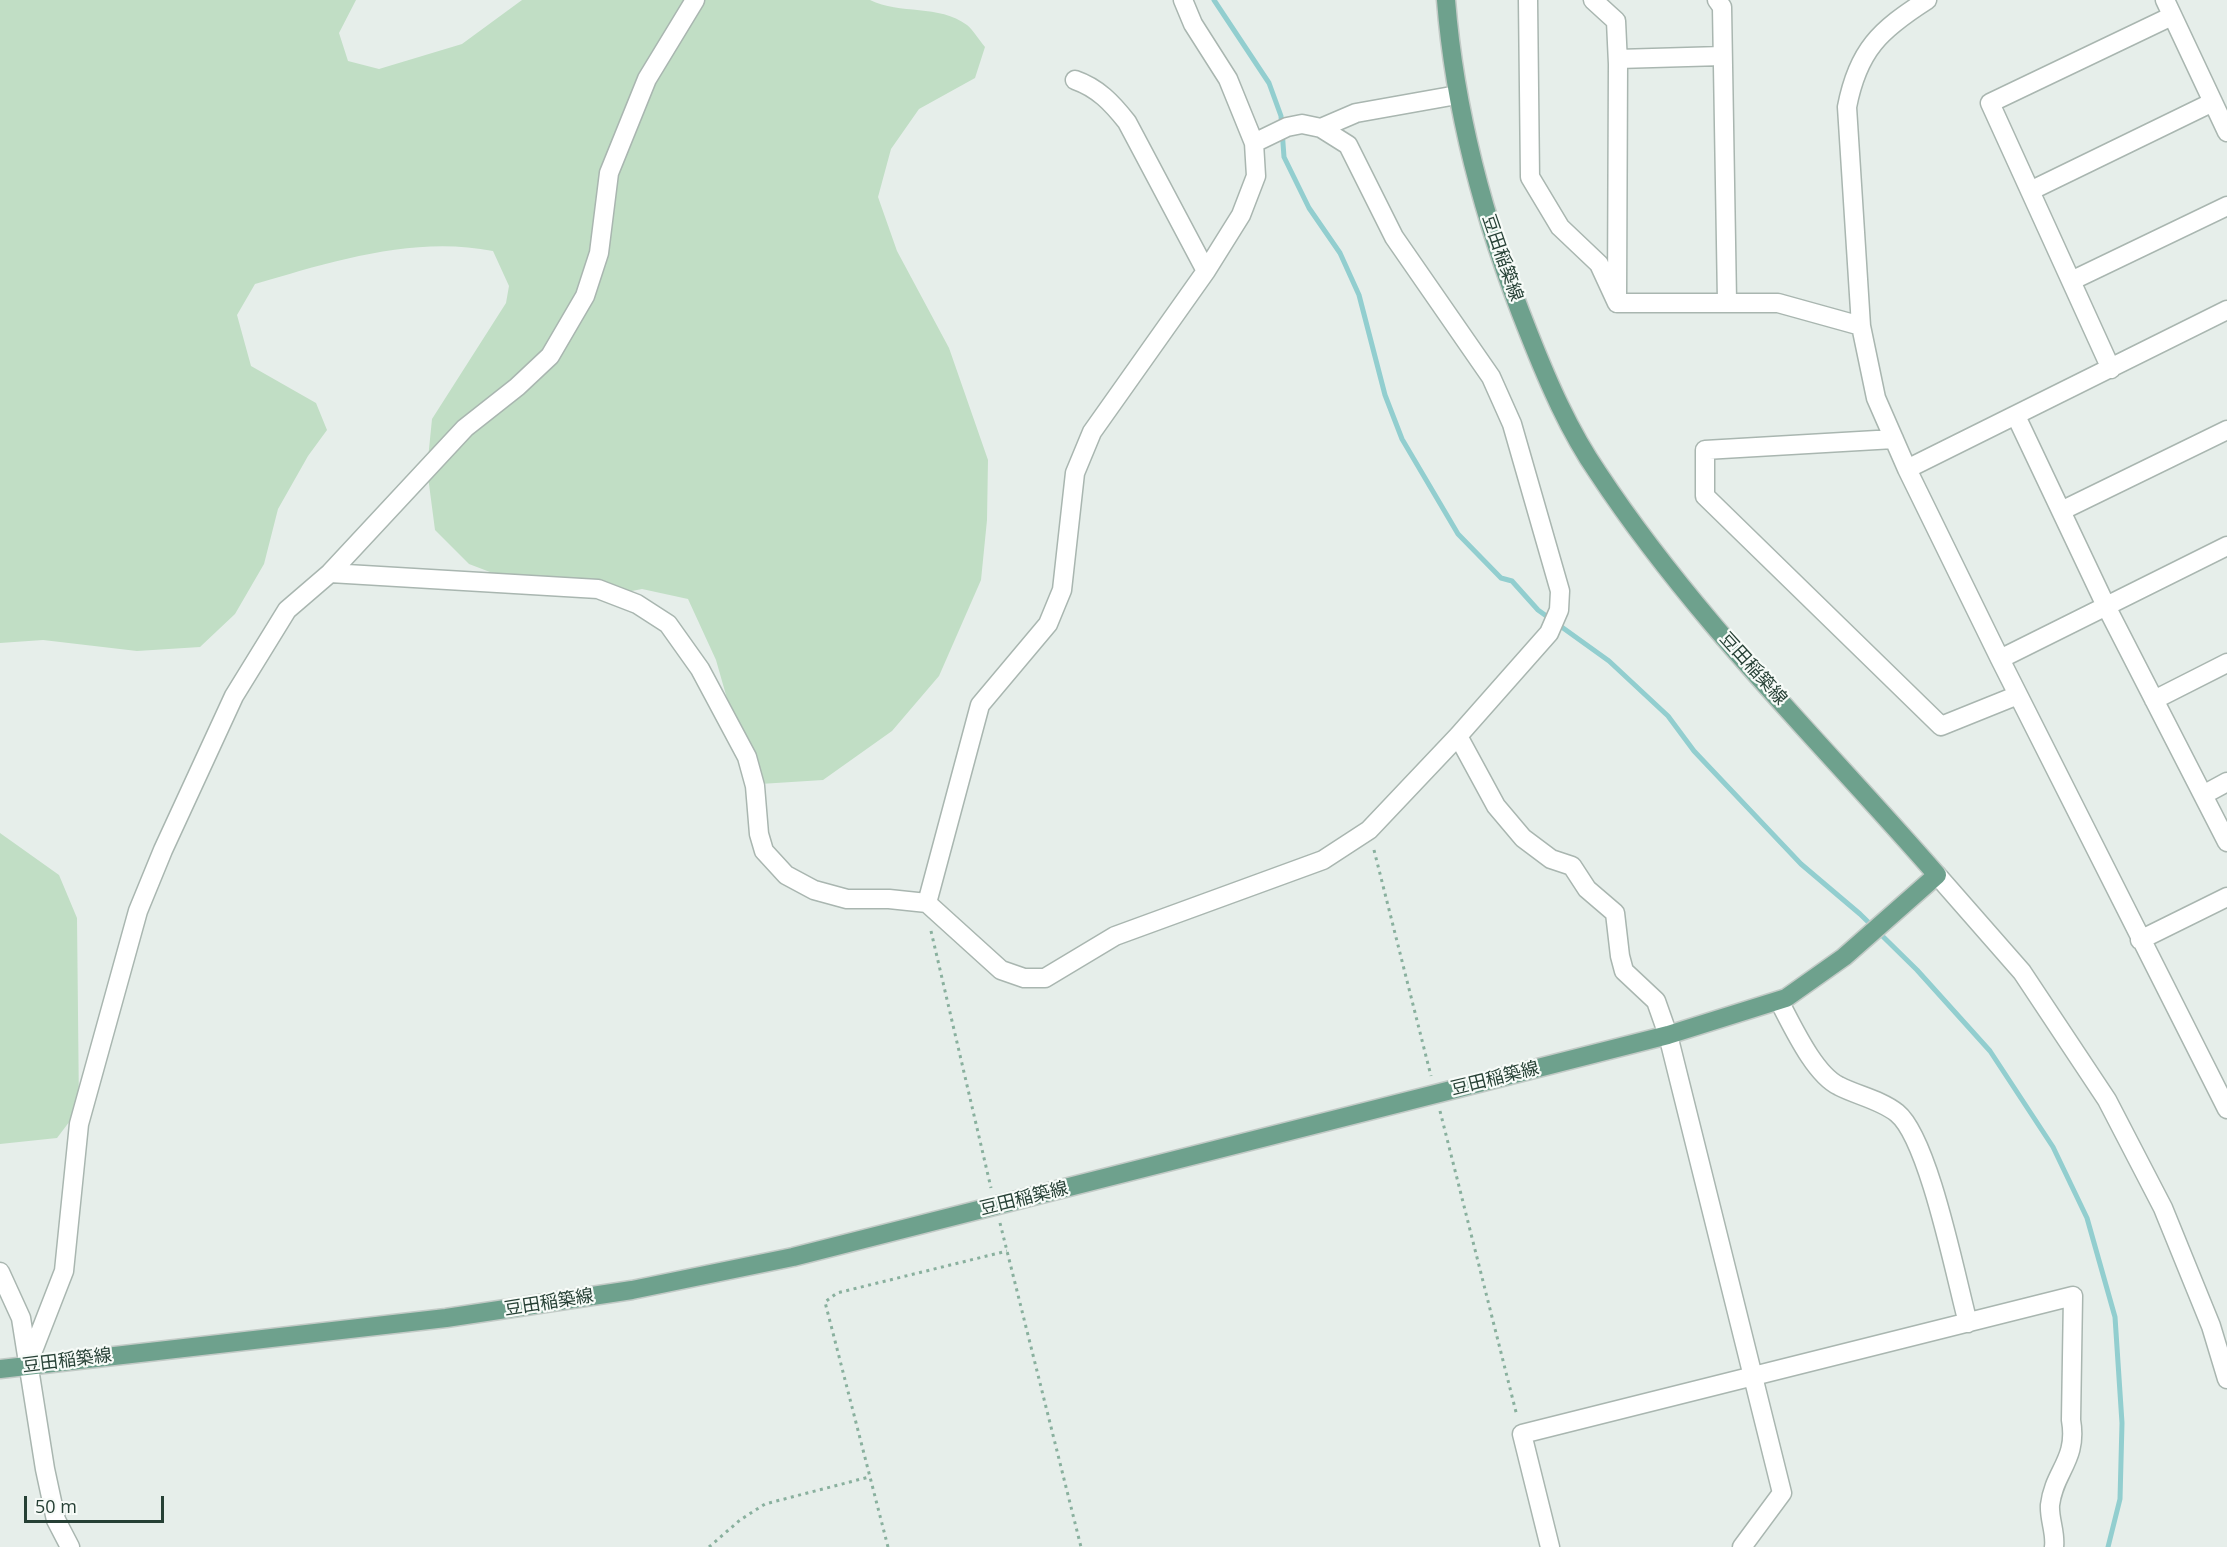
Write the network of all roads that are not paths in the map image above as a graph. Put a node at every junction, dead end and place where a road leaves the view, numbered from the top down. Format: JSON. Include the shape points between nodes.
{"nodes":[{"id":1,"x":695,"y":0,"type":"edge"},
{"id":2,"x":1183,"y":0,"type":"edge"},
{"id":3,"x":1446,"y":0,"type":"edge"},
{"id":4,"x":1528,"y":0,"type":"edge"},
{"id":5,"x":1593,"y":0,"type":"edge"},
{"id":6,"x":1717,"y":0,"type":"edge"},
{"id":7,"x":1927,"y":0,"type":"edge"},
{"id":8,"x":2169,"y":8,"type":"edge"},
{"id":9,"x":1722,"y":56,"type":"junction"},
{"id":10,"x":1618,"y":59,"type":"junction"},
{"id":11,"x":1075,"y":80,"type":"dead end"},
{"id":12,"x":1457,"y":95,"type":"junction"},
{"id":13,"x":2213,"y":102,"type":"junction"},
{"id":14,"x":1321,"y":128,"type":"junction"},
{"id":15,"x":2227,"y":132,"type":"edge"},
{"id":16,"x":1254,"y":143,"type":"junction"},
{"id":17,"x":2030,"y":191,"type":"junction"},
{"id":18,"x":2227,"y":206,"type":"edge"},
{"id":19,"x":1206,"y":271,"type":"junction"},
{"id":20,"x":2071,"y":281,"type":"junction"},
{"id":21,"x":1727,"y":301,"type":"junction"},
{"id":22,"x":1617,"y":303,"type":"junction"},
{"id":23,"x":2227,"y":310,"type":"edge"},
{"id":24,"x":1861,"y":326,"type":"junction"},
{"id":25,"x":2111,"y":369,"type":"junction"},
{"id":26,"x":2016,"y":416,"type":"junction"},
{"id":27,"x":2227,"y":430,"type":"edge"},
{"id":28,"x":1894,"y":439,"type":"junction"},
{"id":29,"x":1907,"y":470,"type":"junction"},
{"id":30,"x":2061,"y":511,"type":"junction"},
{"id":31,"x":2227,"y":546,"type":"edge"},
{"id":32,"x":330,"y":573,"type":"junction"},
{"id":33,"x":2106,"y":606,"type":"junction"},
{"id":34,"x":2000,"y":659,"type":"junction"},
{"id":35,"x":2227,"y":663,"type":"edge"},
{"id":36,"x":2018,"y":695,"type":"junction"},
{"id":37,"x":2154,"y":700,"type":"junction"},
{"id":38,"x":1458,"y":736,"type":"junction"},
{"id":39,"x":2227,"y":782,"type":"edge"},
{"id":40,"x":2203,"y":795,"type":"junction"},
{"id":41,"x":2227,"y":842,"type":"edge"},
{"id":42,"x":1937,"y":875,"type":"junction"},
{"id":43,"x":2227,"y":897,"type":"edge"},
{"id":44,"x":927,"y":903,"type":"junction"},
{"id":45,"x":2140,"y":940,"type":"junction"},
{"id":46,"x":1782,"y":999,"type":"junction"},
{"id":47,"x":1668,"y":1035,"type":"junction"},
{"id":48,"x":2227,"y":1109,"type":"edge"},
{"id":49,"x":0,"y":1272,"type":"edge"},
{"id":50,"x":1968,"y":1323,"type":"junction"},
{"id":51,"x":27,"y":1366,"type":"junction"},
{"id":52,"x":0,"y":1369,"type":"edge"},
{"id":53,"x":1753,"y":1377,"type":"junction"},
{"id":54,"x":2227,"y":1379,"type":"edge"},
{"id":55,"x":70,"y":1547,"type":"edge"},
{"id":56,"x":1550,"y":1547,"type":"edge"},
{"id":57,"x":1742,"y":1547,"type":"edge"},
{"id":58,"x":2054,"y":1547,"type":"edge"}],
"edges":[{"from":1,"to":32,"type":"street","via":[[647,79],[613,162],[599,253],[585,296],[550,356],[465,428]]},
{"from":2,"to":16,"type":"street","via":[[1193,24],[1228,79]]},
{"from":3,"to":12,"type":"main road","name":"豆田稲築線"},
{"from":4,"to":22,"type":"street","via":[[1530,177],[1560,227],[1599,264]]},
{"from":5,"to":10,"type":"street","via":[[1616,21]]},
{"from":6,"to":9,"type":"street","via":[[1722,8]]},
{"from":7,"to":24,"type":"street","via":[[1901,16],[1879,37],[1863,55],[1852,79],[1847,107]]},
{"from":8,"to":13,"type":"street"},
{"from":8,"to":17,"type":"street","via":[[1990,103]]},
{"from":9,"to":10,"type":"street"},
{"from":9,"to":21,"type":"street"},
{"from":10,"to":22,"type":"street"},
{"from":11,"to":19,"type":"street","via":[[1091,86],[1127,122]]},
{"from":12,"to":14,"type":"street","via":[[1356,112]]},
{"from":12,"to":42,"type":"main road","name":"豆田稲築線","via":[[1504,274],[1557,400],[1596,471],[1664,567]]},
{"from":13,"to":15,"type":"street"},
{"from":13,"to":17,"type":"street"},
{"from":14,"to":16,"type":"street","via":[[1302,124],[1287,127]]},
{"from":14,"to":38,"type":"street","via":[[1348,145],[1394,237],[1491,377],[1512,424],[1560,591],[1559,610],[1549,633]]},
{"from":16,"to":19,"type":"street","via":[[1257,165],[1250,193]]},
{"from":17,"to":20,"type":"street"},
{"from":18,"to":20,"type":"street"},
{"from":19,"to":44,"type":"street","via":[[1092,432],[1075,473],[1062,590],[1048,624],[980,705]]},
{"from":20,"to":25,"type":"street"},
{"from":21,"to":22,"type":"street"},
{"from":21,"to":24,"type":"street","via":[[1778,303]]},
{"from":23,"to":25,"type":"street"},
{"from":24,"to":28,"type":"street","via":[[1876,398]]},
{"from":25,"to":26,"type":"street"},
{"from":26,"to":29,"type":"street"},
{"from":26,"to":30,"type":"street"},
{"from":27,"to":30,"type":"street"},
{"from":28,"to":29,"type":"street"},
{"from":28,"to":36,"type":"street","via":[[1705,450],[1705,496],[1941,726]]},
{"from":29,"to":34,"type":"street"},
{"from":30,"to":33,"type":"street"},
{"from":31,"to":33,"type":"street"},
{"from":32,"to":44,"type":"street","via":[[598,589],[637,604],[668,624],[700,669],[747,757],[764,851],[786,875],[814,890],[847,899]]},
{"from":32,"to":51,"type":"street","via":[[287,610],[234,696],[138,911],[80,1124],[64,1271]]},
{"from":33,"to":34,"type":"street"},
{"from":33,"to":37,"type":"street"},
{"from":34,"to":36,"type":"street"},
{"from":35,"to":37,"type":"street"},
{"from":36,"to":45,"type":"street"},
{"from":37,"to":40,"type":"street"},
{"from":38,"to":44,"type":"street","via":[[1369,830],[1323,860],[1115,936],[1045,978],[1024,978],[1001,970]]},
{"from":38,"to":47,"type":"street","via":[[1496,806],[1523,838],[1551,859],[1572,866],[1587,889],[1615,913],[1624,971],[1656,1001]]},
{"from":39,"to":40,"type":"street"},
{"from":40,"to":41,"type":"street"},
{"from":42,"to":46,"type":"main road","name":"豆田稲築線","via":[[1844,957]]},
{"from":42,"to":54,"type":"street","via":[[2022,972],[2108,1100],[2163,1208],[2211,1326]]},
{"from":43,"to":45,"type":"street"},
{"from":45,"to":48,"type":"street"},
{"from":46,"to":47,"type":"main road","name":"豆田稲築線"},
{"from":46,"to":50,"type":"street","via":[[1819,1068],[1836,1085],[1897,1113],[1915,1142],[1928,1169]]},
{"from":47,"to":51,"type":"main road","name":"豆田稲築線","via":[[793,1257],[632,1290],[446,1318]]},
{"from":47,"to":53,"type":"street"},
{"from":49,"to":51,"type":"street","via":[[21,1318]]},
{"from":50,"to":53,"type":"street"},
{"from":50,"to":58,"type":"street","via":[[2073,1296],[2074,1436],[2067,1464],[2053,1490],[2050,1507]]},
{"from":51,"to":52,"type":"main road","name":"豆田稲築線"},
{"from":51,"to":55,"type":"street","via":[[57,1520]]},
{"from":53,"to":56,"type":"street","via":[[1522,1434]]},
{"from":53,"to":57,"type":"street","via":[[1782,1493]]}]}
